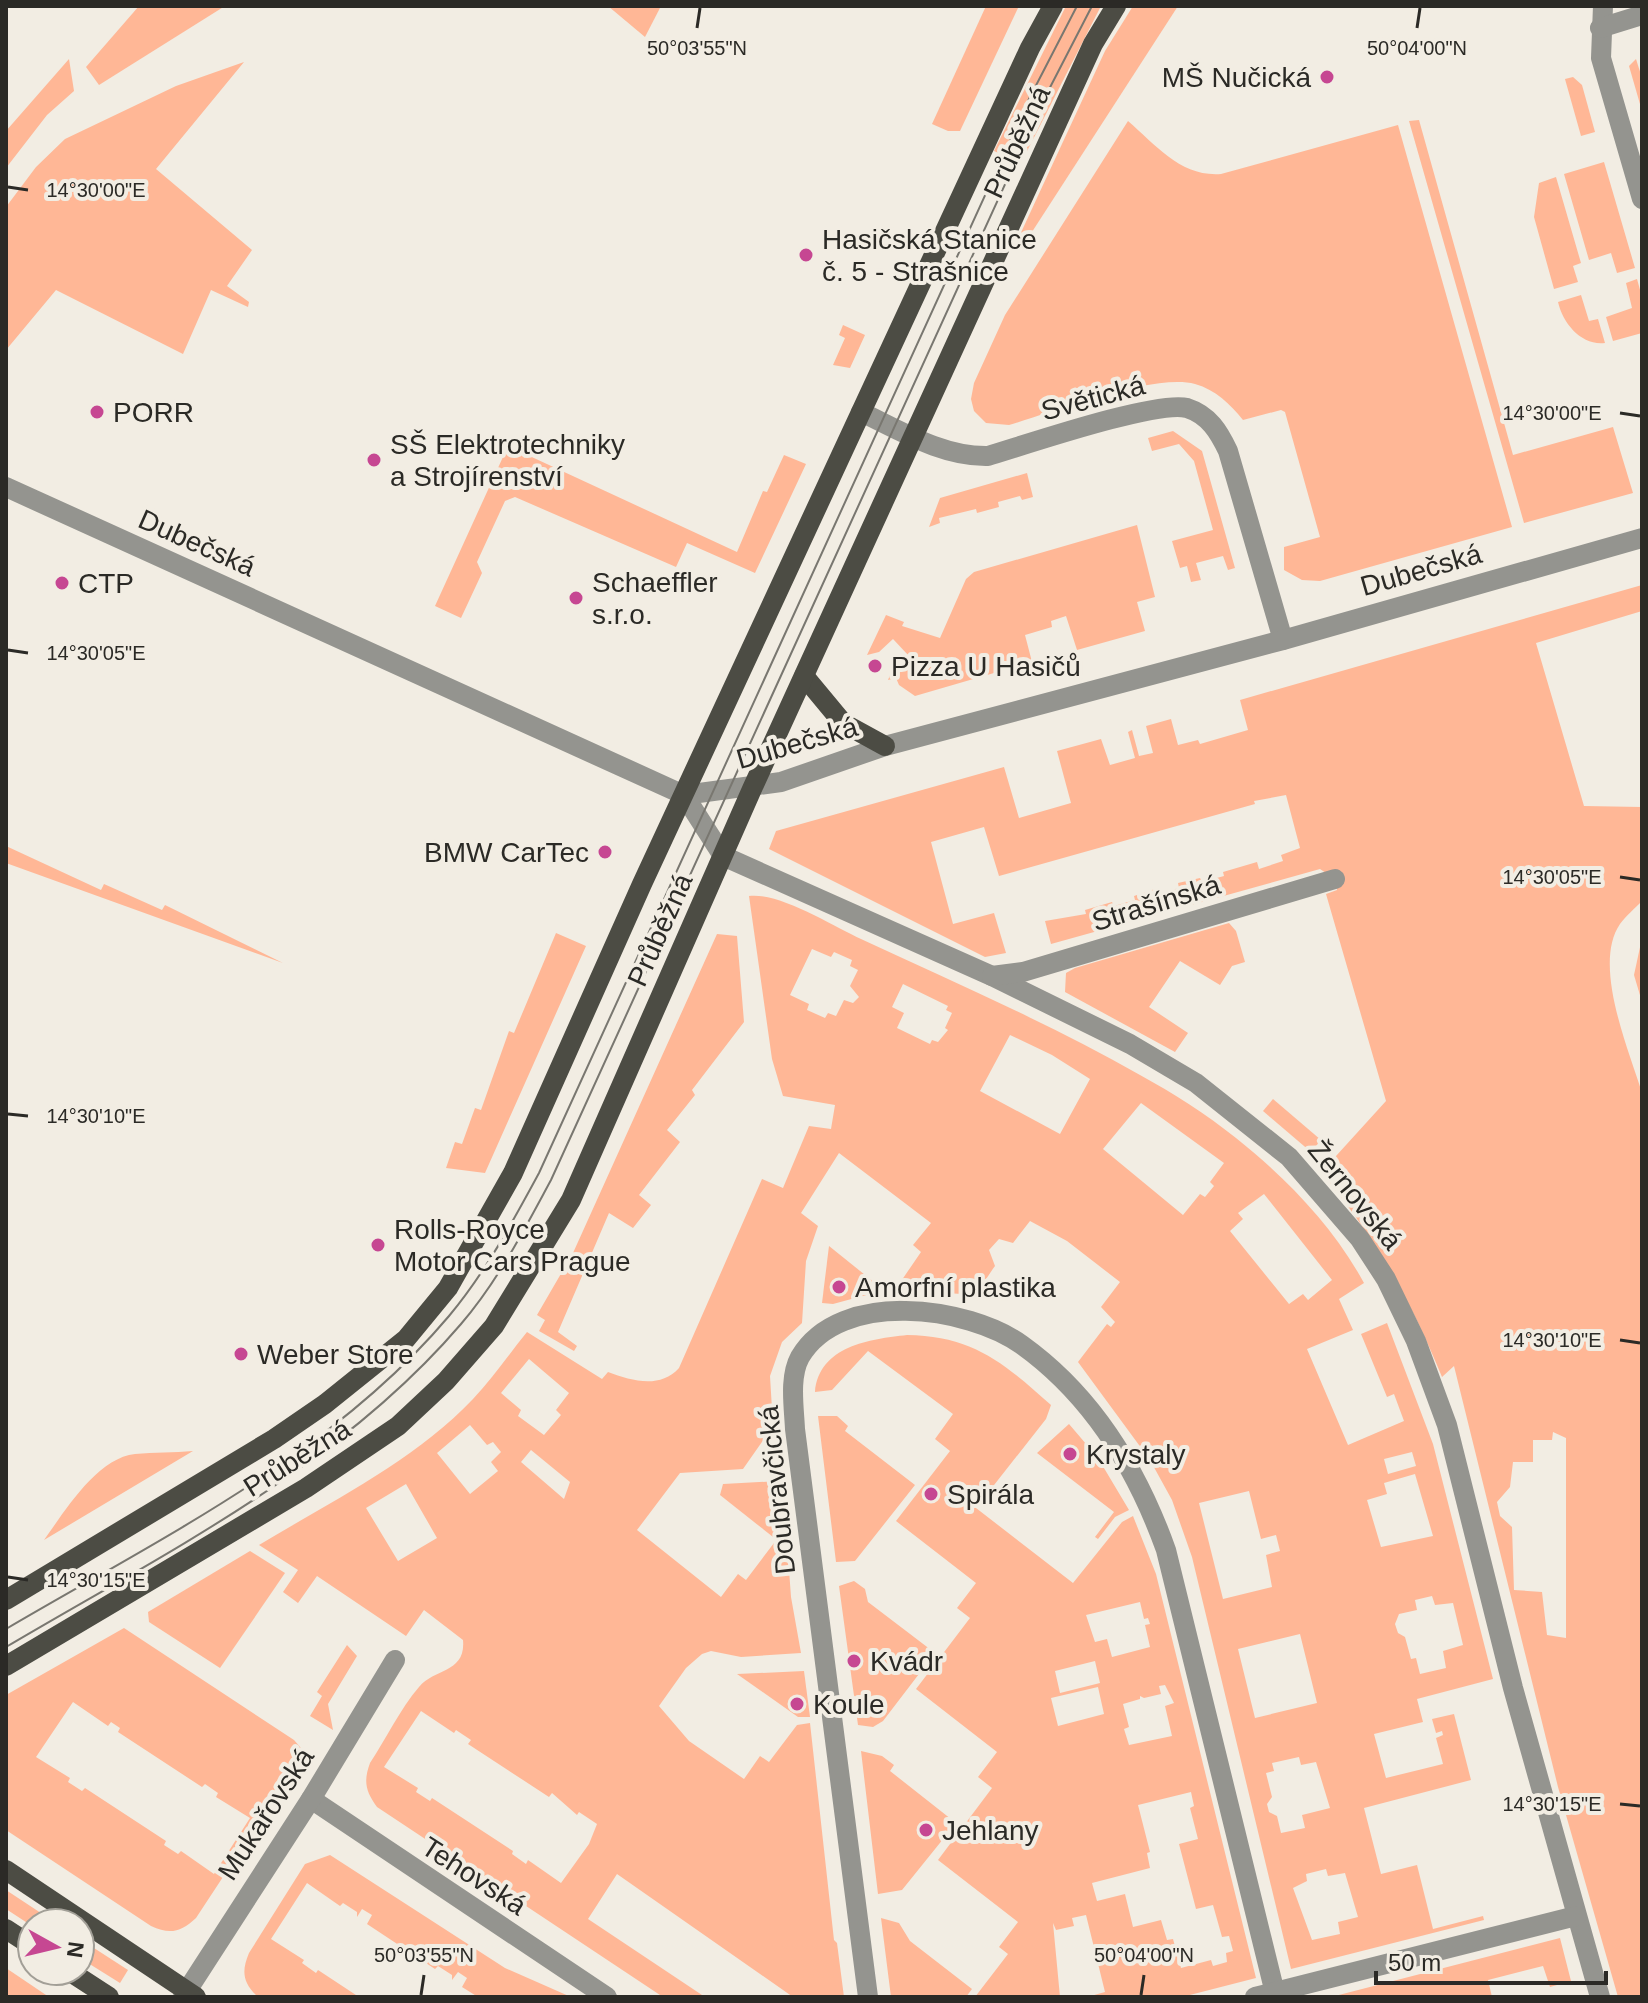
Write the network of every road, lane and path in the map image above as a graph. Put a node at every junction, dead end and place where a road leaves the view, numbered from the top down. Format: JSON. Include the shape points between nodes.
{"nodes":[{"id":1,"x":1053,"y":6,"type":"edge"},
{"id":2,"x":1116,"y":6,"type":"edge"},
{"id":3,"x":1603,"y":6,"type":"edge"},
{"id":4,"x":1642,"y":15,"type":"edge"},
{"id":5,"x":1600,"y":28,"type":"junction"},
{"id":6,"x":1642,"y":199,"type":"edge"},
{"id":7,"x":861,"y":412,"type":"junction"},
{"id":8,"x":912,"y":436,"type":"junction"},
{"id":9,"x":6,"y":487,"type":"edge"},
{"id":10,"x":1642,"y":538,"type":"edge"},
{"id":11,"x":1283,"y":640,"type":"junction"},
{"id":12,"x":804,"y":676,"type":"junction"},
{"id":13,"x":885,"y":746,"type":"junction"},
{"id":14,"x":752,"y":789,"type":"junction"},
{"id":15,"x":684,"y":795,"type":"junction"},
{"id":16,"x":723,"y":856,"type":"junction"},
{"id":17,"x":1335,"y":879,"type":"dead end"},
{"id":18,"x":992,"y":976,"type":"junction"},
{"id":19,"x":6,"y":1600,"type":"edge"},
{"id":20,"x":395,"y":1660,"type":"dead end"},
{"id":21,"x":6,"y":1666,"type":"edge"},
{"id":22,"x":311,"y":1799,"type":"junction"},
{"id":23,"x":6,"y":1870,"type":"edge"},
{"id":24,"x":1576,"y":1916,"type":"junction"},
{"id":25,"x":189,"y":1995,"type":"edge"},
{"id":26,"x":1269,"y":1995,"type":"edge"},
{"id":27,"x":607,"y":1997,"type":"edge"},
{"id":28,"x":868,"y":1997,"type":"edge"},
{"id":29,"x":1600,"y":1997,"type":"edge"}],
"edges":[{"from":1,"to":7,"type":"main road","name":"Průběžná"},
{"from":2,"to":8,"type":"main road","name":"Průběžná","via":[[1093,44]]},
{"from":3,"to":5,"type":"street"},
{"from":4,"to":5,"type":"street"},
{"from":5,"to":6,"type":"street","via":[[1601,58]]},
{"from":7,"to":8,"type":"street","name":"Světická"},
{"from":7,"to":15,"type":"main road","name":"Průběžná"},
{"from":8,"to":11,"type":"street","name":"Světická","via":[[970,456],[988,456],[1154,409],[1186,408],[1207,418],[1228,451]]},
{"from":8,"to":12,"type":"main road","name":"Průběžná"},
{"from":9,"to":15,"type":"street","name":"Dubečská"},
{"from":10,"to":11,"type":"street","name":"Dubečská"},
{"from":11,"to":13,"type":"street","name":"Dubečská"},
{"from":12,"to":13,"type":"main road","via":[[843,723]]},
{"from":12,"to":14,"type":"main road","name":"Průběžná"},
{"from":13,"to":14,"type":"street","name":"Dubečská"},
{"from":14,"to":15,"type":"street","name":"Dubečská"},
{"from":14,"to":16,"type":"main road","name":"Průběžná"},
{"from":15,"to":16,"type":"street"},
{"from":15,"to":19,"type":"main road","name":"Průběžná","via":[[493,1212],[448,1288],[406,1339],[274,1439]]},
{"from":16,"to":18,"type":"street","name":"Žernovská"},
{"from":16,"to":21,"type":"main road","name":"Průběžná","via":[[571,1200],[494,1326],[446,1381],[398,1426],[346,1462]]},
{"from":17,"to":18,"type":"street","name":"Strašínská","via":[[1023,972]]},
{"from":18,"to":24,"type":"street","name":"Žernovská","via":[[1130,1044],[1250,1123],[1325,1195],[1386,1279],[1447,1425]]},
{"from":20,"to":22,"type":"street","name":"Mukařovská"},
{"from":22,"to":25,"type":"street","name":"Mukařovská"},
{"from":22,"to":27,"type":"street","name":"Tehovská"},
{"from":23,"to":25,"type":"main road"},
{"from":24,"to":26,"type":"street"},
{"from":24,"to":29,"type":"street","name":"Žernovská"},
{"from":26,"to":28,"type":"street","name":"Doubravčická","via":[[1166,1550],[1149,1504],[1121,1449],[1063,1379],[1020,1343],[971,1318],[928,1311],[880,1313],[843,1322],[813,1340],[799,1360],[794,1381],[795,1429]]}]}
